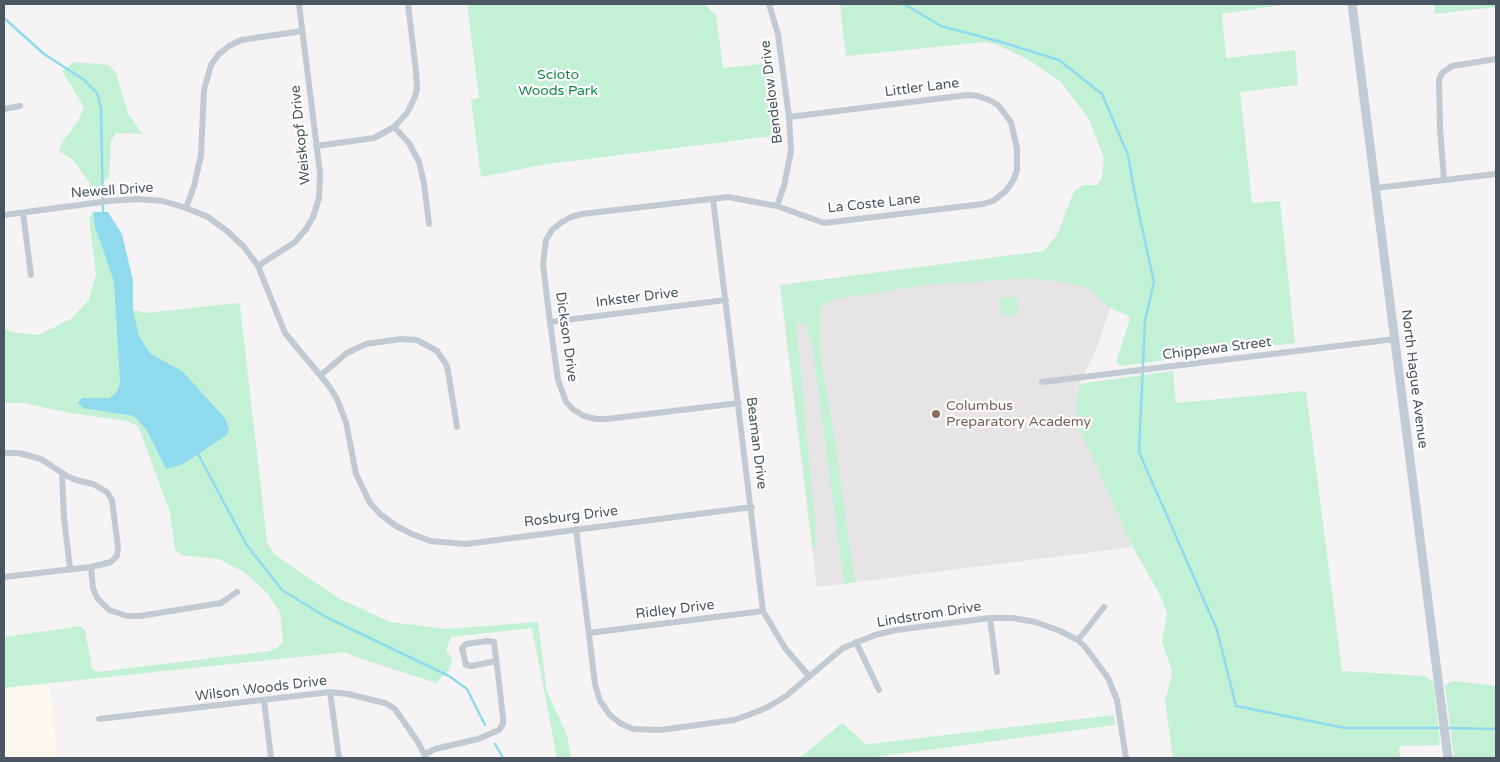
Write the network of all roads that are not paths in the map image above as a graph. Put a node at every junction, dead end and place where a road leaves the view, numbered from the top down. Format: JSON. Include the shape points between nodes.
{"nodes":[{"id":1,"x":299,"y":4,"type":"edge"},
{"id":2,"x":408,"y":4,"type":"edge"},
{"id":3,"x":769,"y":4,"type":"edge"},
{"id":4,"x":1352,"y":4,"type":"edge"},
{"id":5,"x":302,"y":31,"type":"junction"},
{"id":6,"x":1496,"y":59,"type":"edge"},
{"id":7,"x":20,"y":106,"type":"dead end"},
{"id":8,"x":4,"y":109,"type":"edge"},
{"id":9,"x":789,"y":117,"type":"junction"},
{"id":10,"x":394,"y":127,"type":"junction"},
{"id":11,"x":316,"y":146,"type":"junction"},
{"id":12,"x":1496,"y":174,"type":"edge"},
{"id":13,"x":1444,"y":179,"type":"junction"},
{"id":14,"x":1010,"y":187,"type":"joint"},
{"id":15,"x":1376,"y":188,"type":"junction"},
{"id":16,"x":713,"y":199,"type":"junction"},
{"id":17,"x":777,"y":206,"type":"junction"},
{"id":18,"x":186,"y":208,"type":"junction"},
{"id":19,"x":23,"y":213,"type":"junction"},
{"id":20,"x":4,"y":215,"type":"edge"},
{"id":21,"x":562,"y":222,"type":"joint"},
{"id":22,"x":429,"y":224,"type":"dead end"},
{"id":23,"x":258,"y":266,"type":"junction"},
{"id":24,"x":31,"y":275,"type":"dead end"},
{"id":25,"x":726,"y":300,"type":"junction"},
{"id":26,"x":550,"y":322,"type":"junction"},
{"id":27,"x":1395,"y":339,"type":"junction"},
{"id":28,"x":321,"y":375,"type":"junction"},
{"id":29,"x":1042,"y":382,"type":"dead end"},
{"id":30,"x":739,"y":403,"type":"junction"},
{"id":31,"x":457,"y":427,"type":"dead end"},
{"id":32,"x":4,"y":453,"type":"edge"},
{"id":33,"x":62,"y":473,"type":"junction"},
{"id":34,"x":752,"y":507,"type":"junction"},
{"id":35,"x":396,"y":526,"type":"joint"},
{"id":36,"x":576,"y":529,"type":"junction"},
{"id":37,"x":91,"y":567,"type":"junction"},
{"id":38,"x":70,"y":568,"type":"junction"},
{"id":39,"x":4,"y":577,"type":"edge"},
{"id":40,"x":237,"y":592,"type":"dead end"},
{"id":41,"x":1104,"y":607,"type":"dead end"},
{"id":42,"x":764,"y":612,"type":"junction"},
{"id":43,"x":990,"y":618,"type":"junction"},
{"id":44,"x":589,"y":634,"type":"junction"},
{"id":45,"x":1078,"y":640,"type":"junction"},
{"id":46,"x":856,"y":642,"type":"junction"},
{"id":47,"x":496,"y":661,"type":"junction"},
{"id":48,"x":997,"y":672,"type":"dead end"},
{"id":49,"x":809,"y":676,"type":"junction"},
{"id":50,"x":879,"y":690,"type":"dead end"},
{"id":51,"x":330,"y":692,"type":"junction"},
{"id":52,"x":264,"y":700,"type":"junction"},
{"id":53,"x":99,"y":719,"type":"dead end"},
{"id":54,"x":425,"y":756,"type":"edge"},
{"id":55,"x":271,"y":758,"type":"edge"},
{"id":56,"x":339,"y":758,"type":"edge"},
{"id":57,"x":1126,"y":758,"type":"edge"},
{"id":58,"x":1448,"y":758,"type":"edge"}],
"edges":[{"from":1,"to":5,"type":"street","name":"Weiskopf Drive"},
{"from":2,"to":10,"type":"street","via":[[417,88],[407,113]]},
{"from":3,"to":9,"type":"street","name":"Bendelow Drive","via":[[778,34]]},
{"from":4,"to":15,"type":"main road","name":"North Hague Avenue"},
{"from":5,"to":11,"type":"street","name":"Weiskopf Drive"},
{"from":5,"to":18,"type":"street","via":[[241,40],[219,54],[211,65],[204,90],[201,155]]},
{"from":6,"to":13,"type":"street","via":[[1452,66],[1442,73],[1439,80]]},
{"from":7,"to":8,"type":"street"},
{"from":9,"to":14,"type":"street","name":"Littler Lane","via":[[968,95],[984,98],[998,105],[1011,122],[1017,149],[1017,170]]},
{"from":9,"to":17,"type":"street","name":"Bendelow Drive","via":[[791,151]]},
{"from":10,"to":11,"type":"street","via":[[374,138]]},
{"from":10,"to":22,"type":"street","via":[[409,143],[419,162]]},
{"from":11,"to":23,"type":"street","name":"Weiskopf Drive","via":[[320,184],[313,218],[294,242]]},
{"from":12,"to":13,"type":"street"},
{"from":13,"to":15,"type":"street"},
{"from":14,"to":17,"type":"street","name":"La Coste Lane","via":[[1002,196],[983,204],[824,223]]},
{"from":15,"to":27,"type":"main road","name":"North Hague Avenue"},
{"from":16,"to":17,"type":"street","name":"La Coste Lane","via":[[728,197]]},
{"from":16,"to":21,"type":"street","name":"La Coste Lane","via":[[582,214]]},
{"from":16,"to":25,"type":"street","name":"Beaman Drive"},
{"from":18,"to":19,"type":"street","name":"Newell Drive","via":[[163,201],[137,199]]},
{"from":18,"to":23,"type":"street","name":"Newell Drive","via":[[208,217],[227,231]]},
{"from":19,"to":20,"type":"street","name":"Newell Drive"},
{"from":19,"to":24,"type":"street"},
{"from":21,"to":26,"type":"street","name":"Dickson Drive","via":[[549,235],[544,252]]},
{"from":23,"to":28,"type":"street","name":"Newell Drive","via":[[286,332]]},
{"from":25,"to":26,"type":"street","name":"Inkster Drive"},
{"from":25,"to":30,"type":"street","name":"Beaman Drive"},
{"from":26,"to":30,"type":"street","name":"Dickson Drive","via":[[560,390],[566,402],[584,416],[607,419]]},
{"from":27,"to":29,"type":"street","name":"Chippewa Street"},
{"from":27,"to":58,"type":"main road","name":"North Hague Avenue"},
{"from":28,"to":31,"type":"street","via":[[346,354],[366,344],[417,340],[436,351],[446,364]]},
{"from":28,"to":35,"type":"street","name":"Newell Drive","via":[[337,399],[346,422],[356,474],[363,491],[380,514]]},
{"from":30,"to":34,"type":"street","name":"Beaman Drive"},
{"from":32,"to":33,"type":"street","via":[[28,454]]},
{"from":33,"to":37,"type":"street","via":[[101,487],[112,500],[118,553],[111,562]]},
{"from":33,"to":38,"type":"street"},
{"from":34,"to":36,"type":"street","name":"Rosburg Drive"},
{"from":34,"to":42,"type":"street","name":"Beaman Drive"},
{"from":35,"to":36,"type":"street","name":"Rosburg Drive","via":[[430,541],[466,544]]},
{"from":36,"to":44,"type":"street","name":"Lindstrom Drive"},
{"from":37,"to":38,"type":"street"},
{"from":37,"to":40,"type":"street","via":[[97,598],[108,610],[127,616],[221,602]]},
{"from":38,"to":39,"type":"street"},
{"from":41,"to":45,"type":"street"},
{"from":42,"to":44,"type":"street","name":"Ridley Drive"},
{"from":42,"to":49,"type":"street","name":"Beaman Drive","via":[[785,648]]},
{"from":43,"to":45,"type":"street","name":"Lindstrom Drive","via":[[1035,622]]},
{"from":43,"to":46,"type":"street","name":"Lindstrom Drive","via":[[896,630]]},
{"from":43,"to":48,"type":"street"},
{"from":44,"to":49,"type":"street","name":"Lindstrom Drive","via":[[600,700],[610,715],[633,729],[660,730],[734,720],[768,708]]},
{"from":45,"to":57,"type":"street","via":[[1108,678],[1117,700]]},
{"from":46,"to":49,"type":"street","name":"Lindstrom Drive","via":[[837,652]]},
{"from":46,"to":50,"type":"street"},
{"from":47,"to":47,"type":"street","via":[[494,642],[466,644],[462,648],[466,665]]},
{"from":47,"to":54,"type":"street","via":[[503,718],[499,730],[478,739],[435,749]]},
{"from":51,"to":52,"type":"street","name":"Wilson Woods Drive"},
{"from":51,"to":54,"type":"street","name":"Wilson Woods Drive","via":[[369,698],[395,709]]},
{"from":51,"to":56,"type":"street"},
{"from":52,"to":53,"type":"street","name":"Wilson Woods Drive"},
{"from":52,"to":55,"type":"street"}]}
